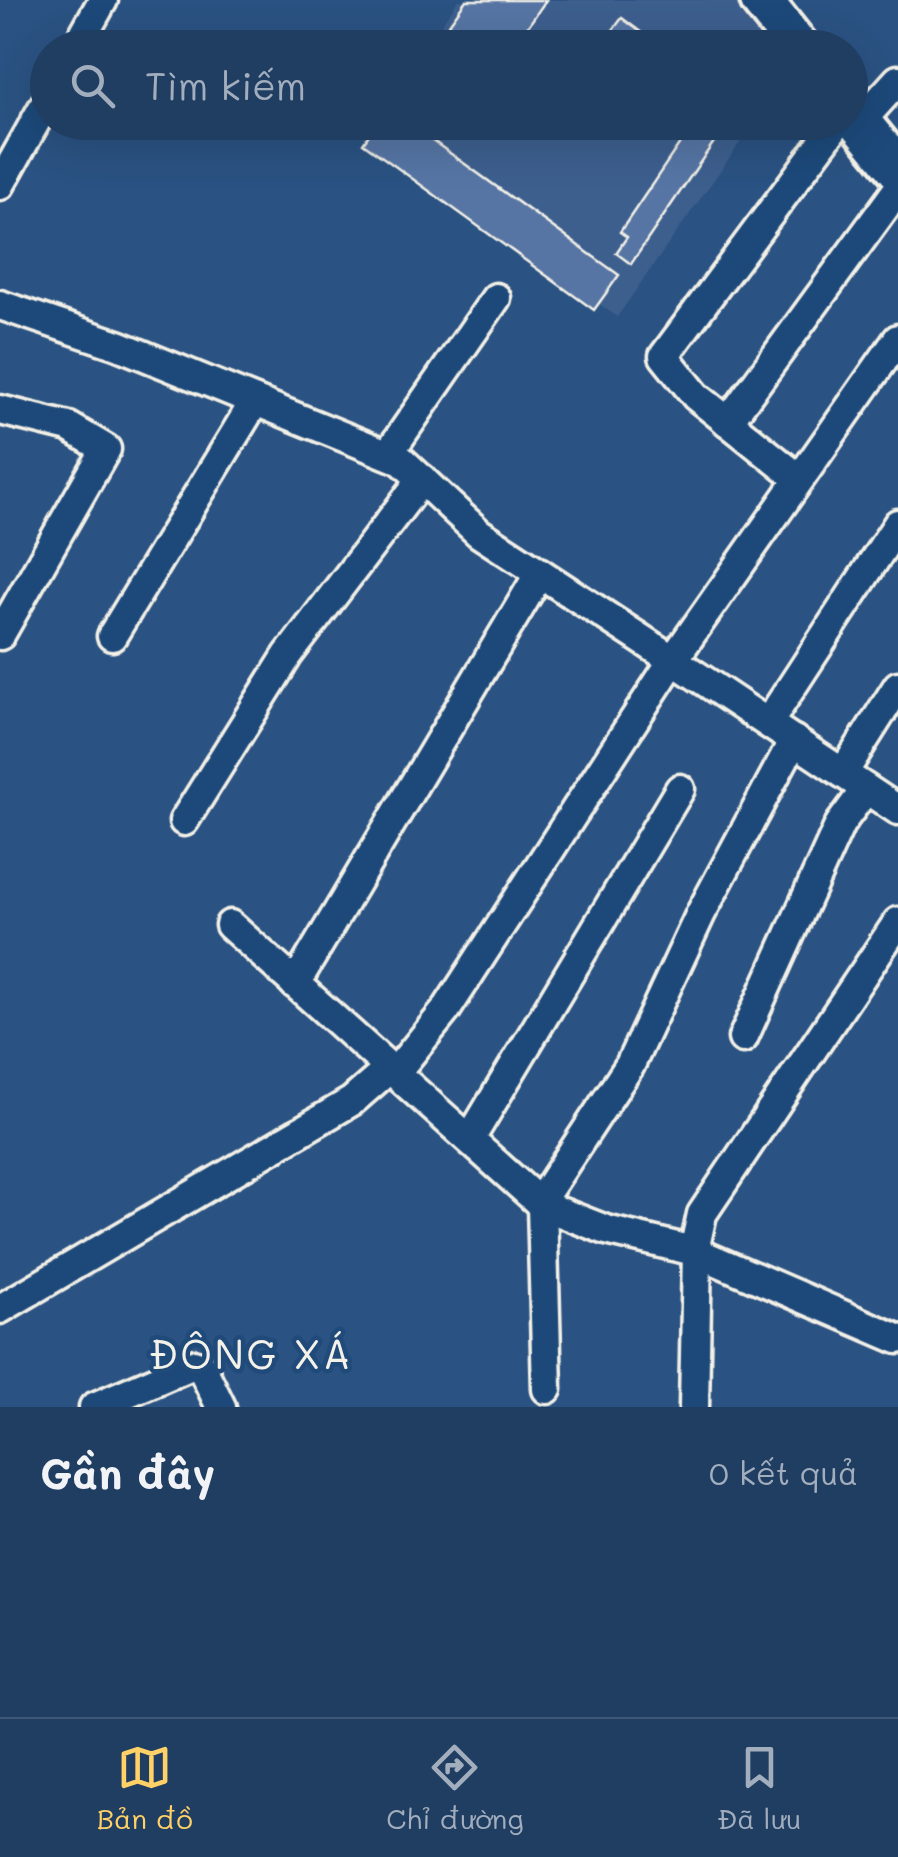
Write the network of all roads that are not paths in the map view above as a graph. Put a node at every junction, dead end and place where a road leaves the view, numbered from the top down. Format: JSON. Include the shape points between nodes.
{"nodes":[{"id":1,"x":103,"y":0,"type":"edge"},
{"id":2,"x":760,"y":0,"type":"edge"},
{"id":3,"x":86,"y":30,"type":"edge"},
{"id":4,"x":785,"y":30,"type":"edge"},
{"id":5,"x":898,"y":80,"type":"edge"},
{"id":6,"x":868,"y":104,"type":"edge"},
{"id":7,"x":30,"y":131,"type":"edge"},
{"id":8,"x":868,"y":137,"type":"edge"},
{"id":9,"x":833,"y":140,"type":"edge"},
{"id":10,"x":898,"y":169,"type":"edge"},
{"id":11,"x":0,"y":185,"type":"edge"},
{"id":12,"x":898,"y":189,"type":"edge"},
{"id":13,"x":496,"y":298,"type":"dead end"},
{"id":14,"x":0,"y":306,"type":"edge"},
{"id":15,"x":898,"y":339,"type":"edge"},
{"id":16,"x":255,"y":401,"type":"junction"},
{"id":17,"x":0,"y":410,"type":"edge"},
{"id":18,"x":728,"y":422,"type":"junction"},
{"id":19,"x":388,"y":454,"type":"junction"},
{"id":20,"x":798,"y":478,"type":"junction"},
{"id":21,"x":422,"y":479,"type":"junction"},
{"id":22,"x":898,"y":524,"type":"edge"},
{"id":23,"x":540,"y":573,"type":"junction"},
{"id":24,"x":0,"y":635,"type":"edge"},
{"id":25,"x":112,"y":636,"type":"dead end"},
{"id":26,"x":672,"y":660,"type":"junction"},
{"id":27,"x":898,"y":686,"type":"edge"},
{"id":28,"x":768,"y":723,"type":"junction"},
{"id":29,"x":794,"y":740,"type":"junction"},
{"id":30,"x":855,"y":781,"type":"junction"},
{"id":31,"x":680,"y":789,"type":"dead end"},
{"id":32,"x":898,"y":810,"type":"edge"},
{"id":33,"x":184,"y":821,"type":"dead end"},
{"id":34,"x":898,"y":922,"type":"edge"},
{"id":35,"x":230,"y":925,"type":"dead end"},
{"id":36,"x":295,"y":984,"type":"junction"},
{"id":37,"x":743,"y":1038,"type":"dead end"},
{"id":38,"x":392,"y":1070,"type":"junction"},
{"id":39,"x":470,"y":1140,"type":"junction"},
{"id":40,"x":540,"y":1204,"type":"junction"},
{"id":41,"x":695,"y":1251,"type":"junction"},
{"id":42,"x":0,"y":1309,"type":"edge"},
{"id":43,"x":898,"y":1339,"type":"edge"},
{"id":44,"x":547,"y":1388,"type":"dead end"},
{"id":45,"x":94,"y":1407,"type":"edge"},
{"id":46,"x":220,"y":1407,"type":"edge"},
{"id":47,"x":694,"y":1407,"type":"edge"}],
"edges":[{"from":1,"to":3,"type":"street"},
{"from":2,"to":4,"type":"street"},
{"from":5,"to":6,"type":"street"},
{"from":7,"to":11,"type":"street"},
{"from":8,"to":10,"type":"street"},
{"from":9,"to":18,"type":"street","via":[[664,356]]},
{"from":12,"to":18,"type":"street"},
{"from":13,"to":19,"type":"street"},
{"from":14,"to":16,"type":"street"},
{"from":15,"to":20,"type":"street"},
{"from":16,"to":19,"type":"street"},
{"from":16,"to":25,"type":"street"},
{"from":17,"to":24,"type":"street","via":[[69,427],[106,449]]},
{"from":18,"to":20,"type":"street"},
{"from":19,"to":21,"type":"street"},
{"from":20,"to":26,"type":"street"},
{"from":21,"to":23,"type":"street","via":[[479,533]]},
{"from":21,"to":33,"type":"street","via":[[288,655]]},
{"from":22,"to":28,"type":"street"},
{"from":23,"to":26,"type":"street"},
{"from":23,"to":36,"type":"street"},
{"from":26,"to":28,"type":"street"},
{"from":26,"to":38,"type":"street","via":[[446,1010]]},
{"from":27,"to":30,"type":"street"},
{"from":28,"to":29,"type":"street"},
{"from":29,"to":30,"type":"street"},
{"from":29,"to":40,"type":"street","via":[[701,913],[630,1065]]},
{"from":30,"to":32,"type":"street"},
{"from":30,"to":37,"type":"street"},
{"from":31,"to":39,"type":"street"},
{"from":34,"to":41,"type":"street","via":[[702,1214]]},
{"from":35,"to":36,"type":"street"},
{"from":36,"to":38,"type":"street"},
{"from":38,"to":39,"type":"street"},
{"from":38,"to":42,"type":"street","via":[[352,1102]]},
{"from":39,"to":40,"type":"street"},
{"from":40,"to":41,"type":"street","via":[[606,1230]]},
{"from":40,"to":44,"type":"street"},
{"from":41,"to":43,"type":"street"},
{"from":41,"to":47,"type":"street"},
{"from":45,"to":46,"type":"street","via":[[194,1364]]}]}
